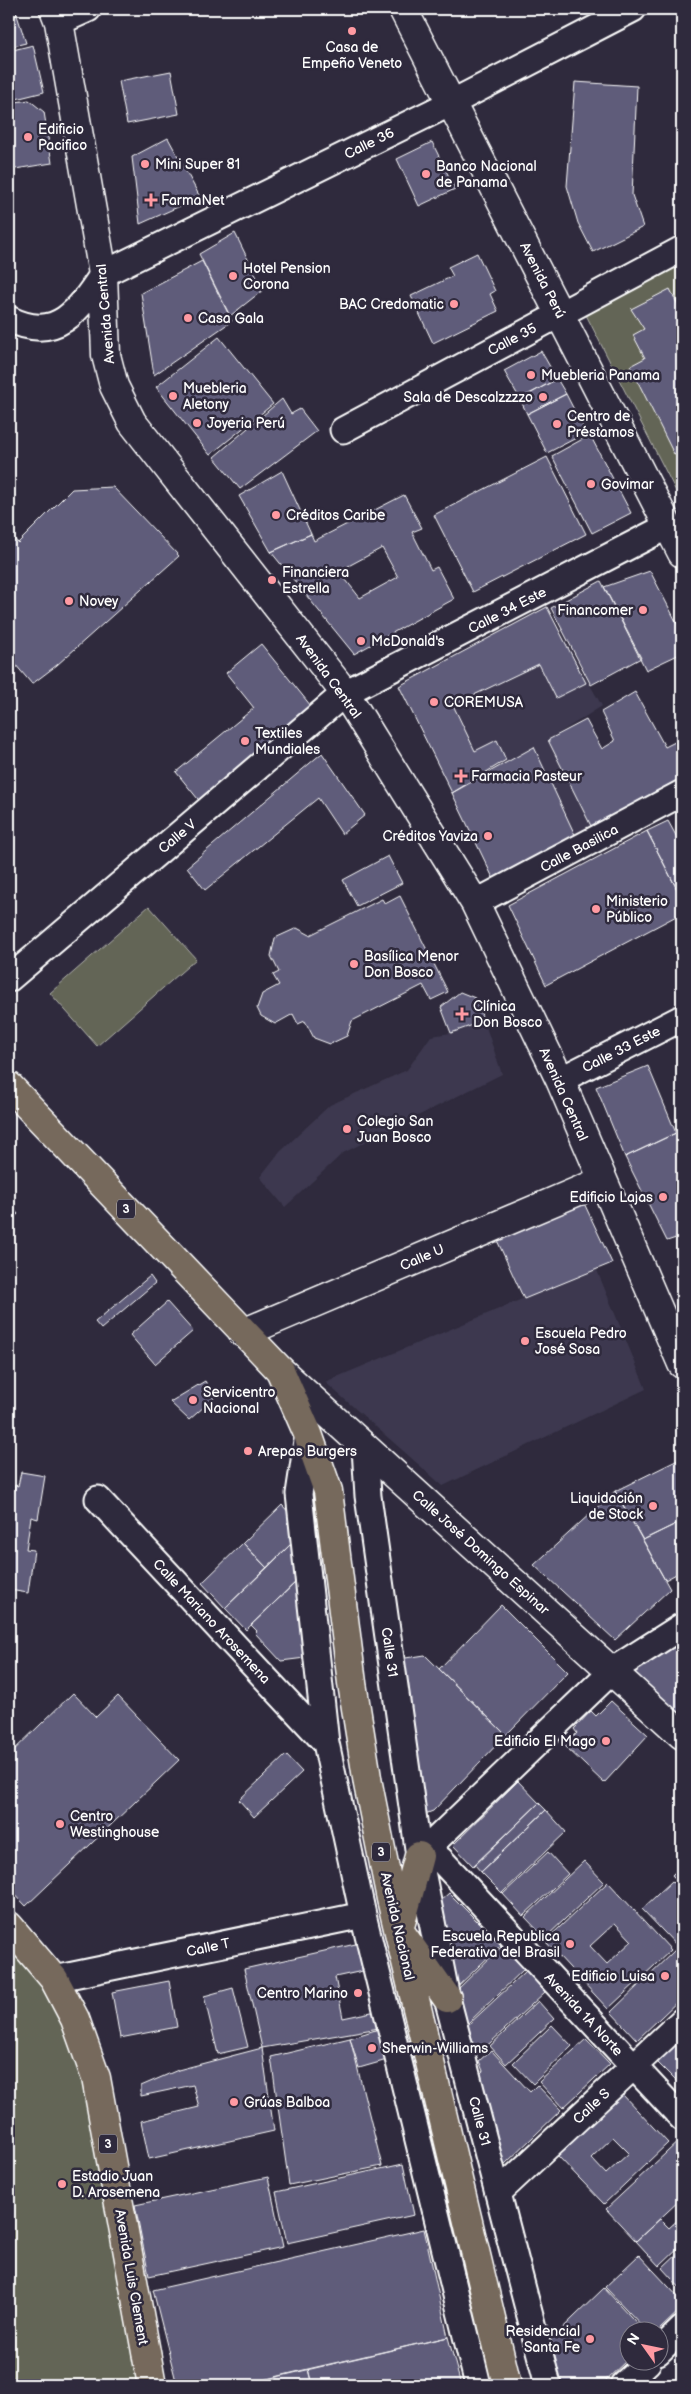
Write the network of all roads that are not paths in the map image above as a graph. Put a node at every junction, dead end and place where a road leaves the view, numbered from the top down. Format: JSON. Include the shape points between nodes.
{"nodes":[{"id":1,"x":88,"y":9,"type":"edge"},
{"id":2,"x":403,"y":9,"type":"edge"},
{"id":3,"x":633,"y":9,"type":"edge"},
{"id":4,"x":56,"y":16,"type":"edge"},
{"id":5,"x":452,"y":102,"type":"junction"},
{"id":6,"x":682,"y":250,"type":"edge"},
{"id":7,"x":102,"y":274,"type":"junction"},
{"id":8,"x":560,"y":314,"type":"junction"},
{"id":9,"x":9,"y":319,"type":"edge"},
{"id":10,"x":343,"y":430,"type":"dead end"},
{"id":11,"x":668,"y":526,"type":"junction"},
{"id":12,"x":682,"y":553,"type":"edge"},
{"id":13,"x":345,"y":693,"type":"junction"},
{"id":14,"x":682,"y":793,"type":"edge"},
{"id":15,"x":475,"y":903,"type":"junction"},
{"id":16,"x":9,"y":979,"type":"edge"},
{"id":17,"x":682,"y":1018,"type":"edge"},
{"id":18,"x":560,"y":1080,"type":"junction"},
{"id":19,"x":9,"y":1086,"type":"edge"},
{"id":20,"x":602,"y":1181,"type":"junction"},
{"id":21,"x":243,"y":1333,"type":"junction"},
{"id":22,"x":681,"y":1358,"type":"edge"},
{"id":23,"x":280,"y":1370,"type":"junction"},
{"id":24,"x":308,"y":1434,"type":"junction"},
{"id":25,"x":365,"y":1448,"type":"junction"},
{"id":26,"x":98,"y":1499,"type":"dead end"},
{"id":27,"x":682,"y":1626,"type":"edge"},
{"id":28,"x":613,"y":1670,"type":"junction"},
{"id":29,"x":682,"y":1735,"type":"edge"},
{"id":30,"x":326,"y":1743,"type":"junction"},
{"id":31,"x":419,"y":1856,"type":"junction"},
{"id":32,"x":363,"y":1915,"type":"junction"},
{"id":33,"x":9,"y":1926,"type":"edge"},
{"id":34,"x":398,"y":1930,"type":"junction"},
{"id":35,"x":19,"y":1950,"type":"edge"},
{"id":36,"x":54,"y":1979,"type":"junction"},
{"id":37,"x":447,"y":1998,"type":"junction"},
{"id":38,"x":682,"y":2021,"type":"edge"},
{"id":39,"x":633,"y":2067,"type":"junction"},
{"id":40,"x":682,"y":2118,"type":"edge"},
{"id":41,"x":500,"y":2192,"type":"junction"},
{"id":42,"x":682,"y":2329,"type":"edge"},
{"id":43,"x":668,"y":2342,"type":"edge"},
{"id":44,"x":637,"y":2372,"type":"edge"},
{"id":45,"x":152,"y":2385,"type":"edge"},
{"id":46,"x":478,"y":2385,"type":"edge"},
{"id":47,"x":507,"y":2385,"type":"edge"},
{"id":48,"x":548,"y":2385,"type":"edge"},
{"id":49,"x":623,"y":2385,"type":"edge"}],
"edges":[{"from":1,"to":4,"type":"street"},
{"from":2,"to":5,"type":"main road","name":"Avenida Perú"},
{"from":3,"to":5,"type":"street","name":"Calle 36"},
{"from":4,"to":7,"type":"main road","name":"Avenida Central"},
{"from":5,"to":7,"type":"street","name":"Calle 36"},
{"from":5,"to":8,"type":"main road","name":"Avenida Perú"},
{"from":6,"to":8,"type":"street","name":"Calle 35"},
{"from":7,"to":9,"type":"street","via":[[81,306],[62,321],[42,328]]},
{"from":7,"to":13,"type":"main road","name":"Avenida Central","via":[[106,355],[114,386],[132,422]]},
{"from":8,"to":10,"type":"street","name":"Calle 35"},
{"from":8,"to":11,"type":"main road","name":"Avenida Perú"},
{"from":11,"to":12,"type":"main road","name":"Avenida Perú"},
{"from":11,"to":13,"type":"street","name":"Calle 34 Este"},
{"from":13,"to":15,"type":"main road","name":"Avenida Central"},
{"from":13,"to":16,"type":"street","name":"Calle V"},
{"from":14,"to":15,"type":"street","name":"Calle Basilica"},
{"from":15,"to":18,"type":"main road","name":"Avenida Central"},
{"from":17,"to":18,"type":"street","name":"Calle 33 Este"},
{"from":18,"to":20,"type":"main road","name":"Avenida Central"},
{"from":19,"to":21,"type":"main road","number":"3"},
{"from":20,"to":21,"type":"main road","name":"Calle U"},
{"from":20,"to":22,"type":"main road","name":"Avenida Central"},
{"from":21,"to":23,"type":"main road","name":"Avenida Nacional","number":"3"},
{"from":23,"to":24,"type":"main road","name":"Avenida Nacional","number":"3"},
{"from":23,"to":25,"type":"main road","name":"Calle José Domingo Espinar"},
{"from":24,"to":30,"type":"street","via":[[299,1494]]},
{"from":24,"to":34,"type":"main road","name":"Avenida Nacional","number":"3","via":[[328,1491],[366,1775]]},
{"from":25,"to":28,"type":"main road","name":"Calle José Domingo Espinar"},
{"from":25,"to":31,"type":"street","name":"Calle 31","via":[[368,1496]]},
{"from":26,"to":30,"type":"street","name":"Calle Mariano Arosemena"},
{"from":27,"to":28,"type":"street"},
{"from":28,"to":29,"type":"main road","name":"Calle José Domingo Espinar"},
{"from":28,"to":31,"type":"street"},
{"from":30,"to":32,"type":"street"},
{"from":31,"to":34,"type":"main road"},
{"from":31,"to":37,"type":"street","name":"Calle 31"},
{"from":31,"to":39,"type":"street","name":"Avenida 1A Norte","via":[[440,1859]]},
{"from":32,"to":36,"type":"street","name":"Calle T"},
{"from":32,"to":46,"type":"street"},
{"from":33,"to":35,"type":"main road","name":"Avenida Luis Clement","number":"3"},
{"from":34,"to":37,"type":"main road"},
{"from":34,"to":47,"type":"main road","name":"Avenida Nacional","number":"3"},
{"from":35,"to":36,"type":"main road","name":"Avenida Luis Clement","number":"3"},
{"from":36,"to":45,"type":"main road","name":"Avenida Luis Clement","number":"3","via":[[75,2019],[96,2078]]},
{"from":37,"to":41,"type":"street","name":"Calle 31"},
{"from":38,"to":39,"type":"street","name":"Calle S"},
{"from":39,"to":40,"type":"street","name":"Avenida 1A Norte"},
{"from":39,"to":41,"type":"street","name":"Calle S"},
{"from":41,"to":48,"type":"street","name":"Calle 31"},
{"from":42,"to":43,"type":"street"},
{"from":44,"to":49,"type":"street"}]}
